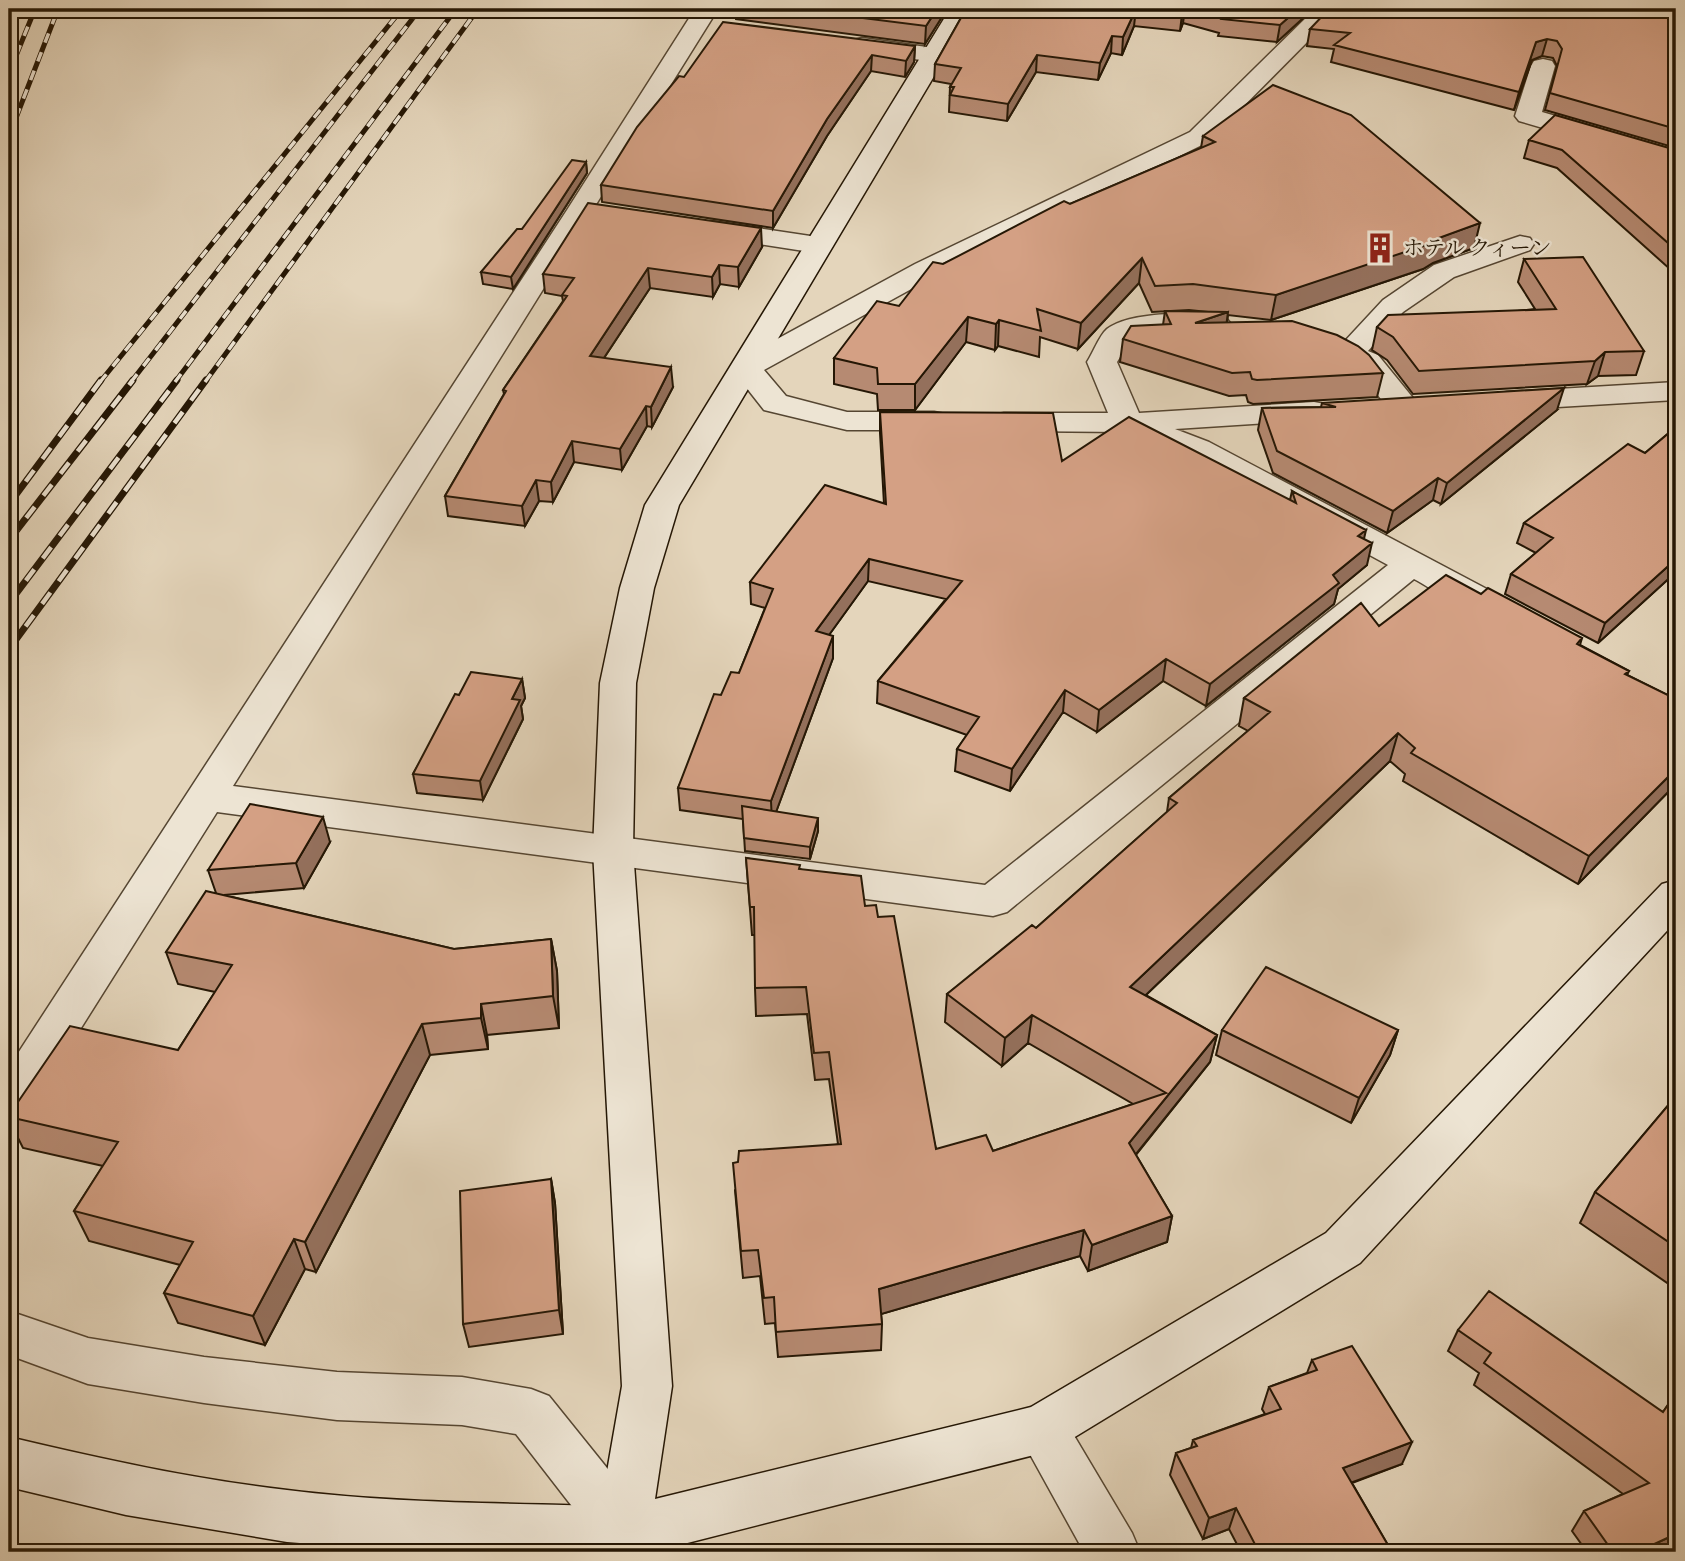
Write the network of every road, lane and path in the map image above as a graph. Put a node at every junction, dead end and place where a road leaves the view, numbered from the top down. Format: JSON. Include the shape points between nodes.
{"nodes":[{"id":1,"x":961,"y":9,"type":"edge"},
{"id":2,"x":1328,"y":9,"type":"edge"},
{"id":3,"x":709,"y":20,"type":"edge"},
{"id":4,"x":842,"y":43,"type":"edge"},
{"id":5,"x":934,"y":55,"type":"junction"},
{"id":6,"x":1543,"y":66,"type":"dead end"},
{"id":7,"x":1676,"y":159,"type":"edge"},
{"id":8,"x":686,"y":226,"type":"edge"},
{"id":9,"x":1520,"y":243,"type":"dead end"},
{"id":10,"x":817,"y":245,"type":"junction"},
{"id":11,"x":1240,"y":325,"type":"edge"},
{"id":12,"x":1315,"y":342,"type":"edge"},
{"id":13,"x":1350,"y":353,"type":"junction"},
{"id":14,"x":746,"y":368,"type":"junction"},
{"id":15,"x":1676,"y":391,"type":"edge"},
{"id":16,"x":1479,"y":402,"type":"edge"},
{"id":17,"x":1128,"y":422,"type":"junction"},
{"id":18,"x":1411,"y":564,"type":"junction"},
{"id":19,"x":1507,"y":614,"type":"edge"},
{"id":20,"x":204,"y":796,"type":"junction"},
{"id":21,"x":613,"y":850,"type":"junction"},
{"id":22,"x":1676,"y":895,"type":"edge"},
{"id":23,"x":9,"y":1104,"type":"edge"},
{"id":24,"x":9,"y":1333,"type":"edge"},
{"id":25,"x":1042,"y":1429,"type":"junction"},
{"id":26,"x":9,"y":1462,"type":"edge"},
{"id":27,"x":615,"y":1546,"type":"edge"},
{"id":28,"x":1113,"y":1552,"type":"edge"}],
"edges":[{"from":1,"to":5,"type":"street"},
{"from":2,"to":14,"type":"street","via":[[1199,137],[925,270]]},
{"from":3,"to":20,"type":"street","via":[[594,212]]},
{"from":4,"to":5,"type":"street"},
{"from":5,"to":10,"type":"street"},
{"from":6,"to":7,"type":"street","via":[[1528,116]]},
{"from":8,"to":10,"type":"street"},
{"from":9,"to":13,"type":"street","via":[[1444,271],[1393,306]]},
{"from":10,"to":14,"type":"street"},
{"from":11,"to":17,"type":"street","via":[[1154,322],[1118,335],[1102,362]]},
{"from":12,"to":13,"type":"street"},
{"from":13,"to":17,"type":"street","via":[[1367,361],[1415,405]]},
{"from":14,"to":17,"type":"street","via":[[775,403],[847,421]]},
{"from":14,"to":21,"type":"street","via":[[662,505],[637,588],[618,683]]},
{"from":15,"to":16,"type":"street"},
{"from":17,"to":18,"type":"street","via":[[1198,449]]},
{"from":18,"to":19,"type":"street"},
{"from":18,"to":21,"type":"street","via":[[993,901]]},
{"from":20,"to":21,"type":"street"},
{"from":20,"to":23,"type":"street"},
{"from":21,"to":27,"type":"street","via":[[647,1387]]},
{"from":22,"to":25,"type":"street","via":[[1343,1248]]},
{"from":24,"to":27,"type":"street","via":[[88,1361],[204,1380],[337,1396],[462,1401],[531,1413]]},
{"from":25,"to":27,"type":"street"},
{"from":25,"to":28,"type":"street"},
{"from":26,"to":27,"type":"street","via":[[126,1490],[287,1516]]}]}
